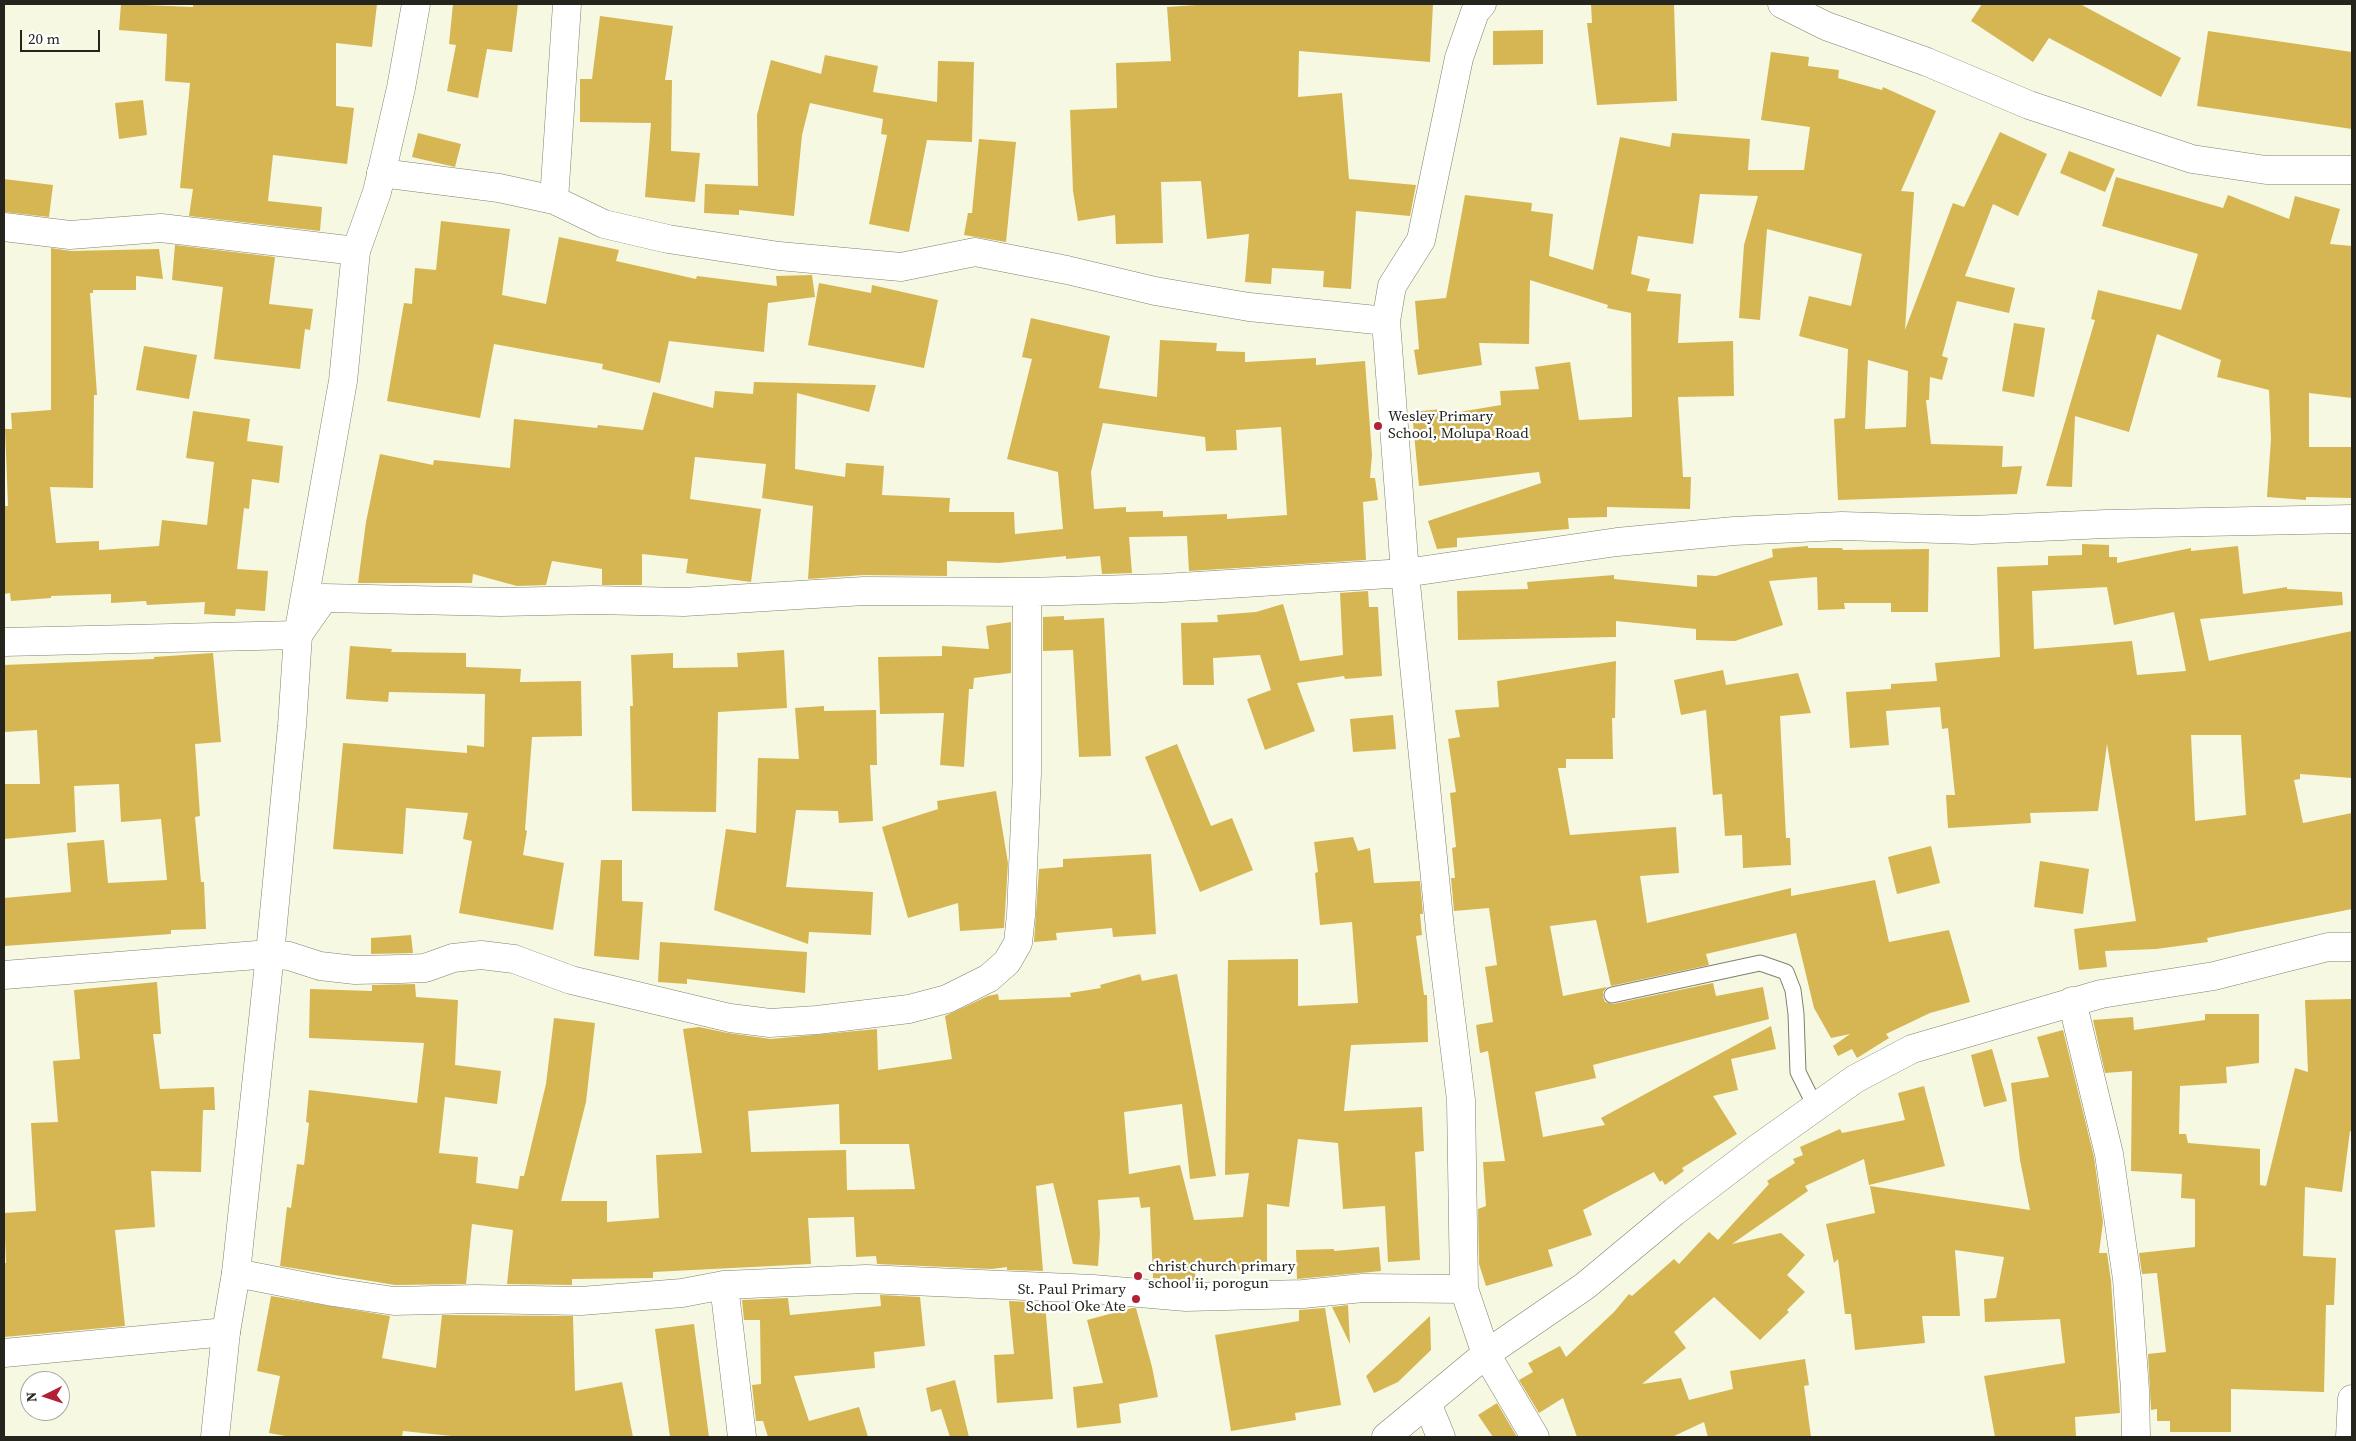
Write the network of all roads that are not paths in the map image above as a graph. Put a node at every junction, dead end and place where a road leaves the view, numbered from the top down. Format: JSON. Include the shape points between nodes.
{"nodes":[{"id":1,"x":416,"y":4,"type":"edge"},
{"id":2,"x":567,"y":4,"type":"edge"},
{"id":3,"x":1482,"y":4,"type":"edge"},
{"id":4,"x":1782,"y":4,"type":"edge"},
{"id":5,"x":2352,"y":170,"type":"edge"},
{"id":6,"x":381,"y":173,"type":"junction"},
{"id":7,"x":554,"y":200,"type":"junction"},
{"id":8,"x":4,"y":227,"type":"edge"},
{"id":9,"x":356,"y":251,"type":"junction"},
{"id":10,"x":1386,"y":321,"type":"junction"},
{"id":11,"x":2352,"y":519,"type":"edge"},
{"id":12,"x":1405,"y":573,"type":"junction"},
{"id":13,"x":1027,"y":592,"type":"junction"},
{"id":14,"x":298,"y":635,"type":"junction"},
{"id":15,"x":4,"y":642,"type":"edge"},
{"id":16,"x":2352,"y":948,"type":"edge"},
{"id":17,"x":270,"y":954,"type":"junction"},
{"id":18,"x":4,"y":975,"type":"edge"},
{"id":19,"x":1612,"y":995,"type":"dead end"},
{"id":20,"x":2072,"y":1002,"type":"junction"},
{"id":21,"x":1816,"y":1106,"type":"junction"},
{"id":22,"x":236,"y":1273,"type":"junction"},
{"id":23,"x":724,"y":1286,"type":"junction"},
{"id":24,"x":1464,"y":1289,"type":"junction"},
{"id":25,"x":226,"y":1332,"type":"junction"},
{"id":26,"x":4,"y":1353,"type":"edge"},
{"id":27,"x":1486,"y":1354,"type":"junction"},
{"id":28,"x":2352,"y":1399,"type":"edge"},
{"id":29,"x":1427,"y":1403,"type":"junction"},
{"id":30,"x":215,"y":1437,"type":"edge"},
{"id":31,"x":742,"y":1437,"type":"edge"},
{"id":32,"x":1386,"y":1437,"type":"edge"},
{"id":33,"x":1441,"y":1437,"type":"edge"},
{"id":34,"x":1535,"y":1437,"type":"edge"},
{"id":35,"x":2136,"y":1437,"type":"edge"},
{"id":36,"x":2350,"y":1437,"type":"edge"}],
"edges":[{"from":1,"to":6,"type":"street"},
{"from":2,"to":7,"type":"street"},
{"from":3,"to":10,"type":"street","via":[[1475,12],[1459,58],[1421,240],[1392,286]]},
{"from":4,"to":5,"type":"street","via":[[1826,26],[1927,62],[2029,105],[2192,159],[2266,170]]},
{"from":6,"to":7,"type":"street","via":[[498,188]]},
{"from":6,"to":9,"type":"street"},
{"from":7,"to":10,"type":"street","via":[[604,224],[668,239],[779,256],[901,267],[974,252],[1155,292],[1248,307]]},
{"from":8,"to":9,"type":"street","via":[[70,235],[161,228]]},
{"from":9,"to":14,"type":"street","via":[[343,381]]},
{"from":10,"to":12,"type":"street"},
{"from":11,"to":12,"type":"street","via":[[1972,530],[1842,526],[1734,531],[1617,542]]},
{"from":12,"to":13,"type":"street","via":[[1164,588]]},
{"from":12,"to":24,"type":"street","via":[[1440,929],[1461,1100]]},
{"from":13,"to":14,"type":"street","via":[[864,591],[684,602],[324,598]]},
{"from":13,"to":17,"type":"street","via":[[1026,773],[1018,943],[1007,962],[989,978],[947,999],[909,1009],[770,1023],[730,1018],[571,980],[514,959],[481,955],[452,958],[425,968],[355,970],[320,966]]},
{"from":14,"to":15,"type":"street"},
{"from":14,"to":17,"type":"street"},
{"from":16,"to":20,"type":"street","via":[[2328,947],[2214,976],[2101,994]]},
{"from":17,"to":18,"type":"street"},
{"from":17,"to":22,"type":"street"},
{"from":19,"to":21,"type":"lane","via":[[1760,963],[1786,972],[1793,990],[1796,1014],[1798,1072]]},
{"from":20,"to":21,"type":"street","via":[[1912,1048],[1855,1079]]},
{"from":20,"to":35,"type":"street","via":[[2109,1154],[2127,1279]]},
{"from":21,"to":27,"type":"street","via":[[1674,1212],[1585,1286]]},
{"from":22,"to":23,"type":"street","via":[[394,1302],[476,1299],[581,1301],[682,1293]]},
{"from":22,"to":25,"type":"street"},
{"from":23,"to":24,"type":"street","via":[[866,1279],[1093,1289],[1186,1297],[1303,1294],[1363,1288]]},
{"from":23,"to":31,"type":"street"},
{"from":24,"to":27,"type":"street"},
{"from":25,"to":26,"type":"street"},
{"from":25,"to":30,"type":"street"},
{"from":27,"to":29,"type":"street"},
{"from":27,"to":34,"type":"street"},
{"from":28,"to":36,"type":"street"},
{"from":29,"to":32,"type":"street"},
{"from":29,"to":33,"type":"street"}]}
